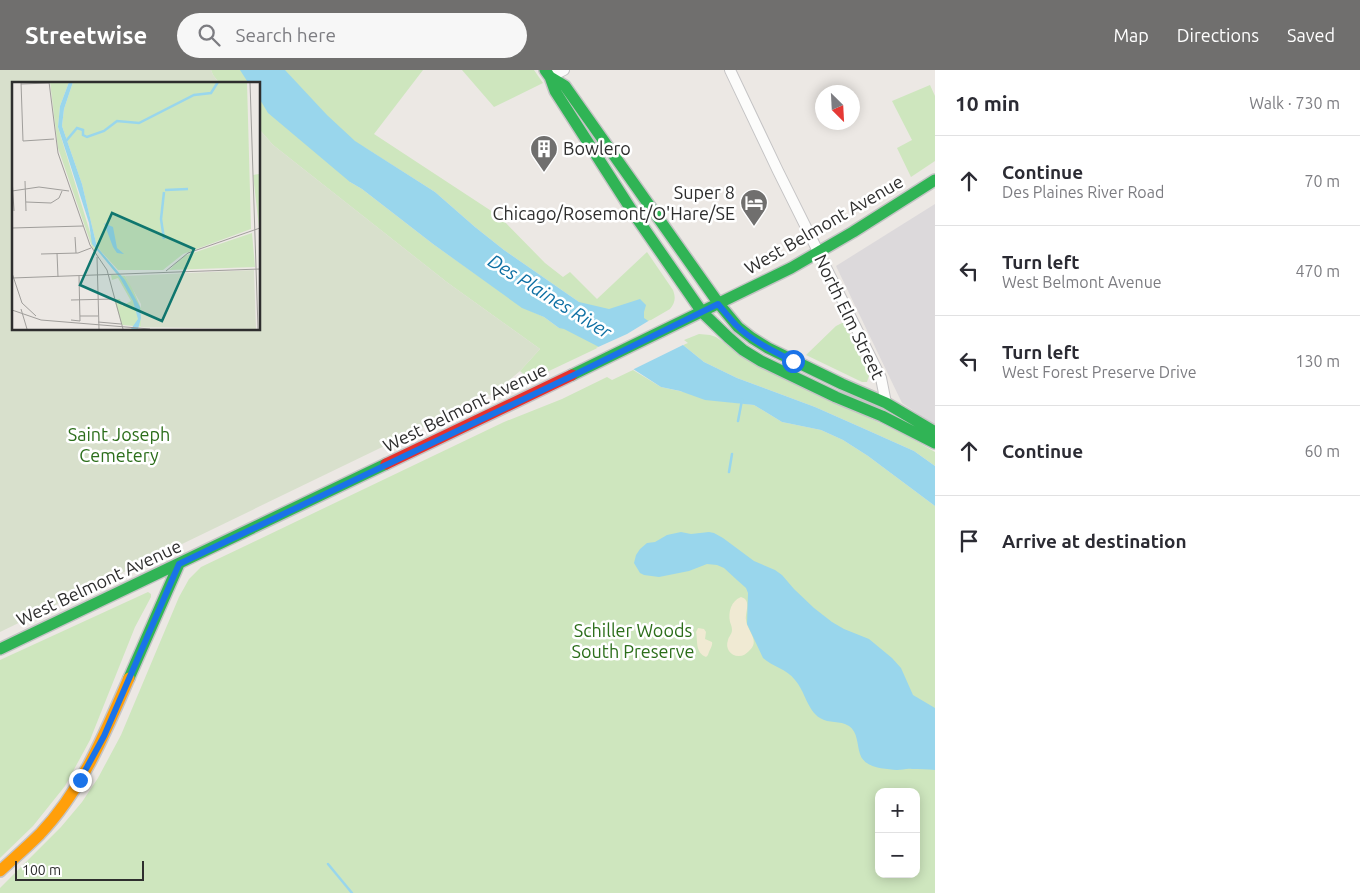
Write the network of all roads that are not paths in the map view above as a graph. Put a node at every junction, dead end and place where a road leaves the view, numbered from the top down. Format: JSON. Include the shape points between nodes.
{"nodes":[{"id":1,"x":564,"y":70,"type":"edge"},
{"id":2,"x":730,"y":70,"type":"edge"},
{"id":3,"x":548,"y":73,"type":"edge"},
{"id":4,"x":935,"y":180,"type":"edge"},
{"id":5,"x":818,"y":253,"type":"junction"},
{"id":6,"x":718,"y":304,"type":"junction"},
{"id":7,"x":702,"y":312,"type":"junction"},
{"id":8,"x":886,"y":403,"type":"junction"},
{"id":9,"x":935,"y":432,"type":"edge"},
{"id":10,"x":935,"y":443,"type":"edge"},
{"id":11,"x":179,"y":564,"type":"junction"},
{"id":12,"x":0,"y":649,"type":"edge"},
{"id":13,"x":0,"y":871,"type":"edge"}],
"edges":[{"from":1,"to":3,"type":"street"},
{"from":2,"to":5,"type":"street","name":"North Elm Street"},
{"from":3,"to":6,"type":"main road","via":[[565,86]]},
{"from":3,"to":7,"type":"main road","via":[[555,91],[627,204]]},
{"from":4,"to":5,"type":"main road","name":"West Belmont Avenue"},
{"from":5,"to":6,"type":"main road","name":"West Belmont Avenue"},
{"from":5,"to":8,"type":"street","name":"North Elm Street","via":[[881,378]]},
{"from":6,"to":7,"type":"main road","name":"West Belmont Avenue"},
{"from":6,"to":8,"type":"main road","via":[[738,327],[768,348]]},
{"from":7,"to":10,"type":"main road","via":[[743,350]]},
{"from":7,"to":11,"type":"main road","name":"West Belmont Avenue"},
{"from":8,"to":9,"type":"main road"},
{"from":11,"to":12,"type":"main road","name":"West Belmont Avenue"},
{"from":11,"to":13,"type":"main road","via":[[94,758],[40,834]]}]}
